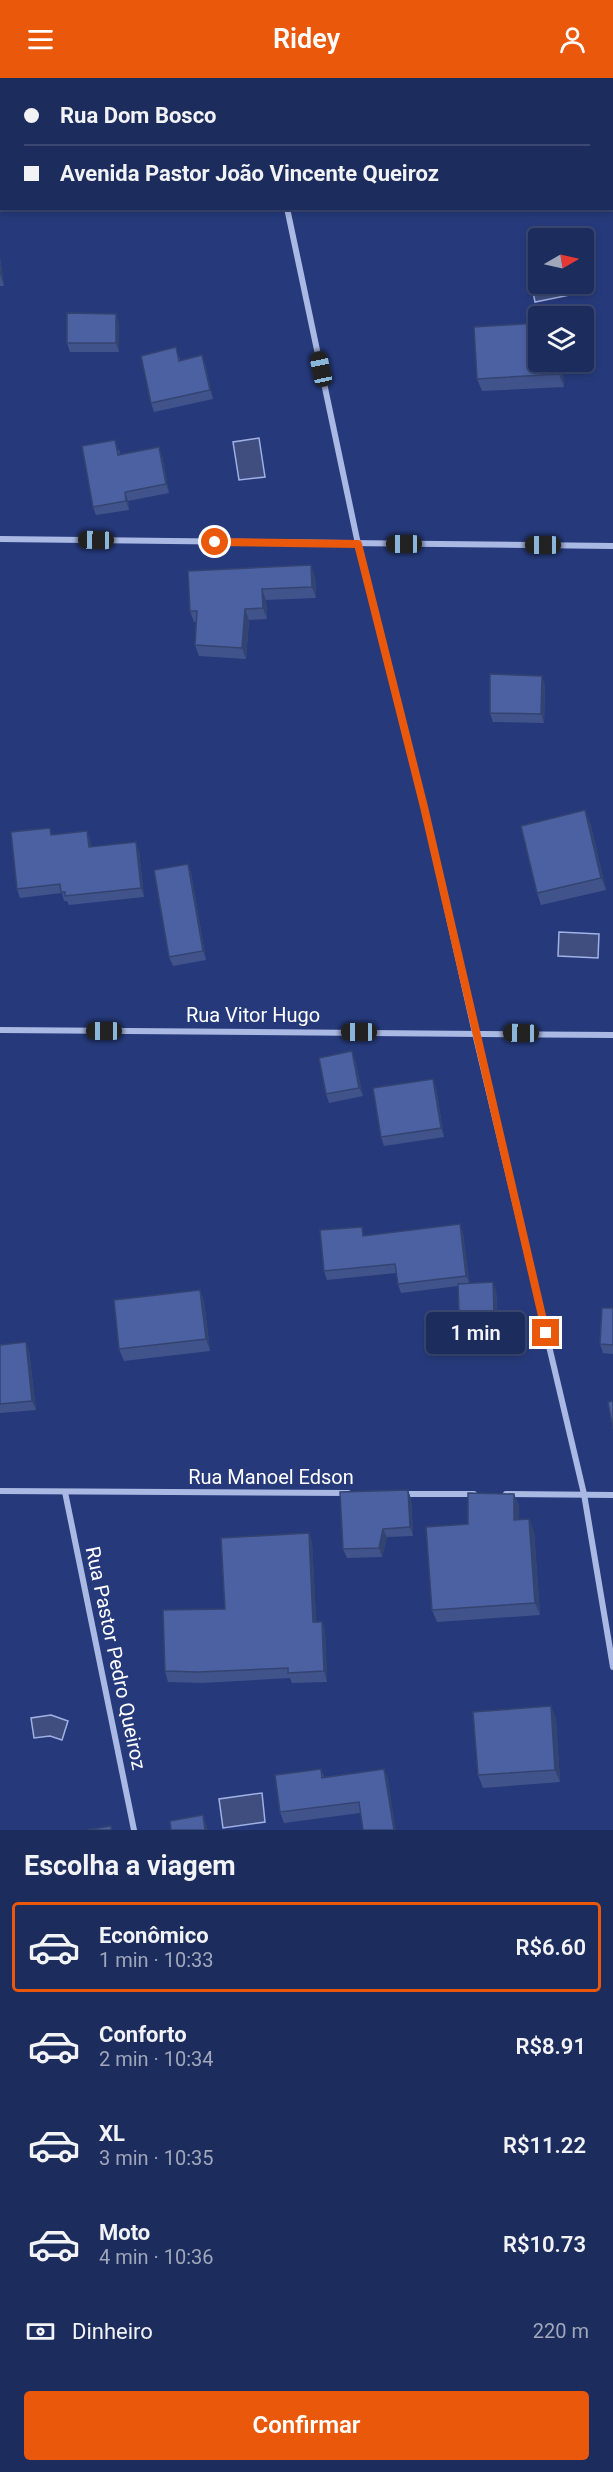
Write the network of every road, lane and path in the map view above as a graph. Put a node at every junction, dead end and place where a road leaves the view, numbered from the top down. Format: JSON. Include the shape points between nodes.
{"nodes":[{"id":1,"x":287,"y":210,"type":"edge"},
{"id":2,"x":0,"y":538,"type":"edge"},
{"id":3,"x":358,"y":544,"type":"junction"},
{"id":4,"x":613,"y":546,"type":"edge"},
{"id":5,"x":0,"y":1030,"type":"edge"},
{"id":6,"x":475,"y":1033,"type":"junction"},
{"id":7,"x":613,"y":1035,"type":"edge"},
{"id":8,"x":0,"y":1491,"type":"edge"},
{"id":9,"x":65,"y":1492,"type":"junction"},
{"id":10,"x":360,"y":1493,"type":"edge"},
{"id":11,"x":395,"y":1494,"type":"edge"},
{"id":12,"x":478,"y":1494,"type":"edge"},
{"id":13,"x":501,"y":1494,"type":"edge"},
{"id":14,"x":584,"y":1494,"type":"junction"},
{"id":15,"x":613,"y":1495,"type":"edge"},
{"id":16,"x":613,"y":1667,"type":"edge"},
{"id":17,"x":134,"y":1830,"type":"edge"}],
"edges":[{"from":1,"to":3,"type":"street"},
{"from":2,"to":3,"type":"street"},
{"from":3,"to":4,"type":"street"},
{"from":3,"to":6,"type":"street"},
{"from":5,"to":6,"type":"street","name":"Rua Vitor Hugo"},
{"from":6,"to":7,"type":"street","name":"Rua Vitor Hugo"},
{"from":6,"to":14,"type":"street"},
{"from":8,"to":9,"type":"street","name":"Rua Manoel Edson"},
{"from":9,"to":10,"type":"street","name":"Rua Manoel Edson"},
{"from":9,"to":17,"type":"street","name":"Rua Pastor Pedro Queiroz"},
{"from":11,"to":12,"type":"street"},
{"from":13,"to":14,"type":"street"},
{"from":14,"to":15,"type":"street"},
{"from":14,"to":16,"type":"street"}]}
